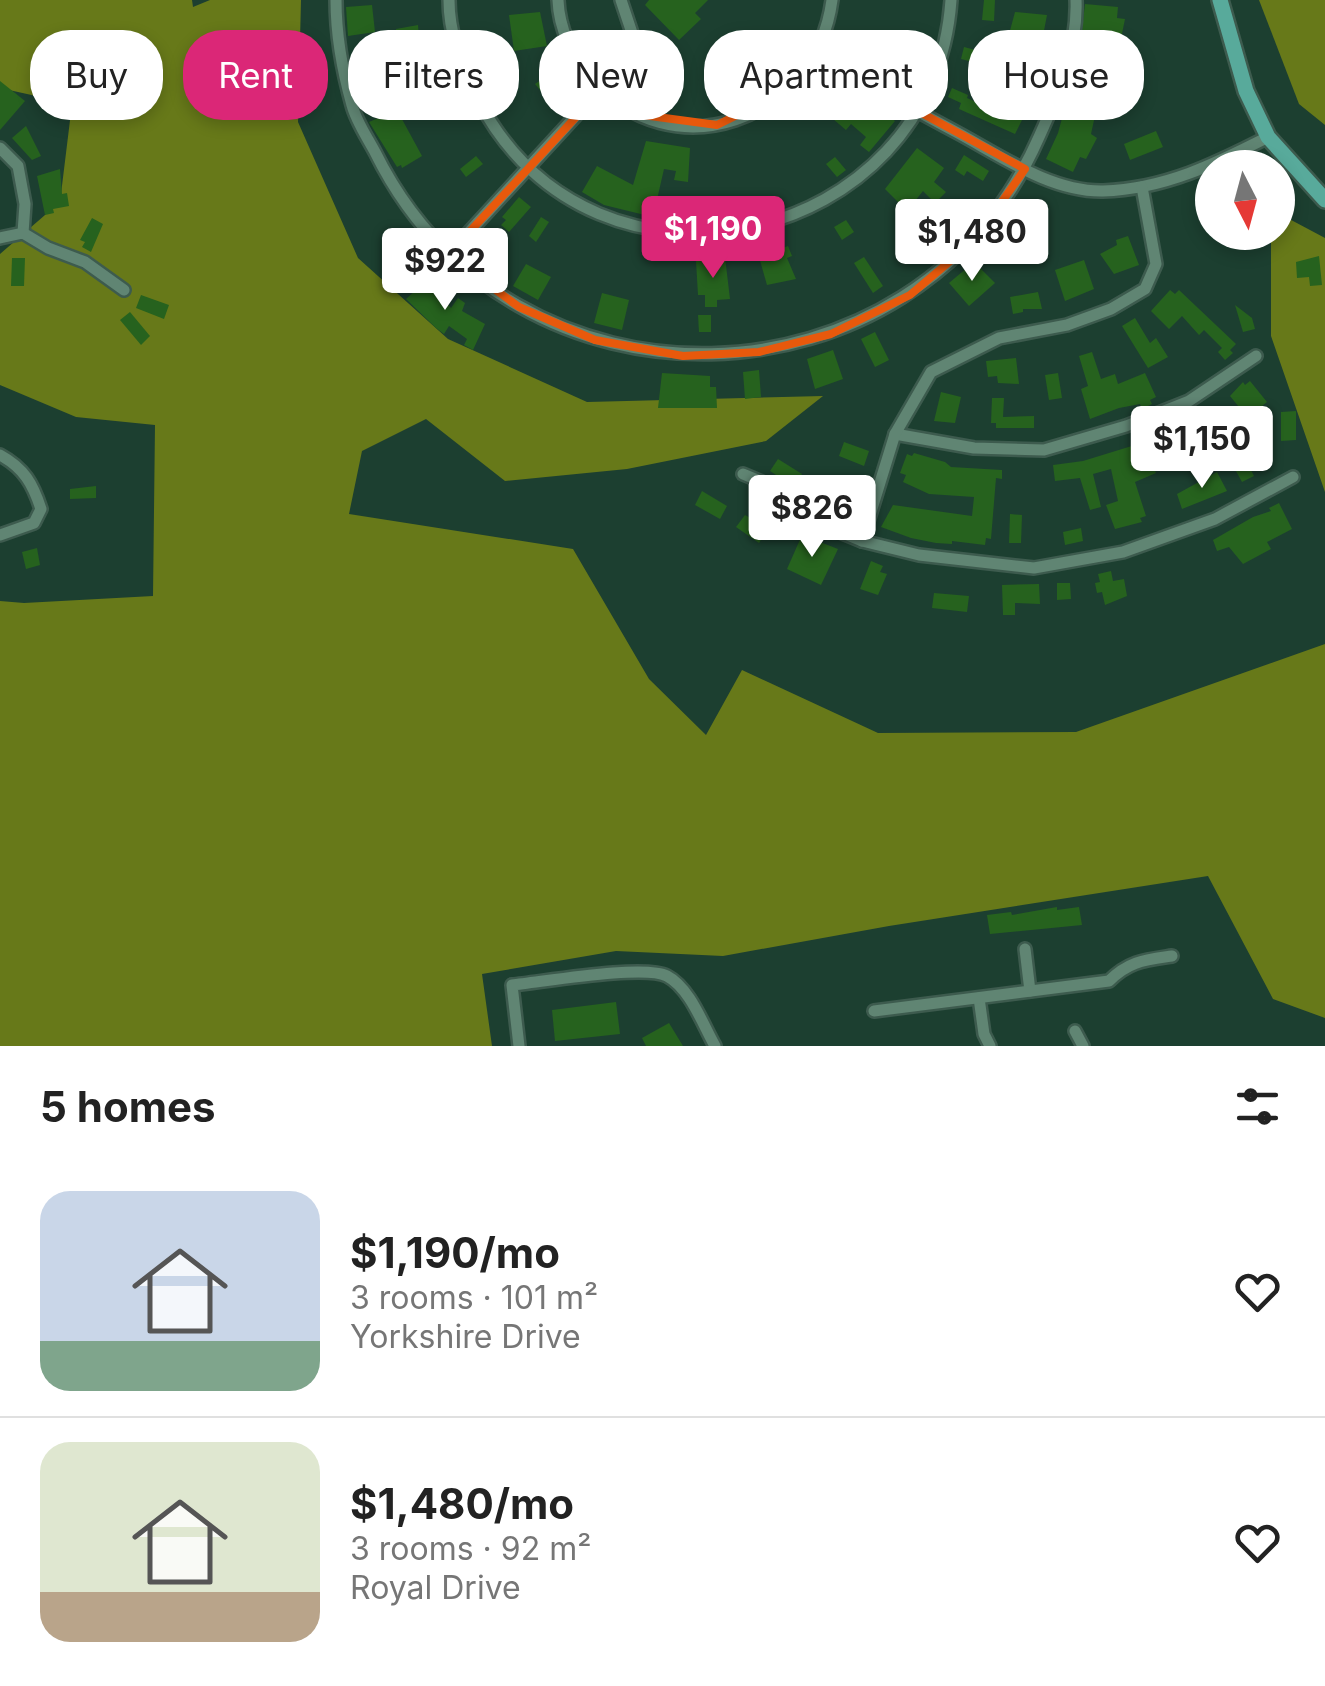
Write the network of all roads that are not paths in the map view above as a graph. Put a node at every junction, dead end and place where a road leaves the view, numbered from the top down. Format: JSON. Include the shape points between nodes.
{"nodes":[{"id":1,"x":336,"y":0,"type":"edge"},
{"id":2,"x":449,"y":0,"type":"edge"},
{"id":3,"x":558,"y":0,"type":"edge"},
{"id":4,"x":622,"y":0,"type":"edge"},
{"id":5,"x":832,"y":0,"type":"edge"},
{"id":6,"x":951,"y":0,"type":"edge"},
{"id":7,"x":1076,"y":0,"type":"edge"},
{"id":8,"x":1220,"y":0,"type":"edge"},
{"id":9,"x":564,"y":30,"type":"edge"},
{"id":10,"x":630,"y":30,"type":"edge"},
{"id":11,"x":826,"y":30,"type":"edge"},
{"id":12,"x":948,"y":31,"type":"edge"},
{"id":13,"x":574,"y":120,"type":"edge"},
{"id":14,"x":655,"y":120,"type":"edge"},
{"id":15,"x":734,"y":120,"type":"edge"},
{"id":16,"x":910,"y":120,"type":"edge"},
{"id":17,"x":934,"y":120,"type":"edge"},
{"id":18,"x":1268,"y":137,"type":"junction"},
{"id":19,"x":0,"y":148,"type":"edge"},
{"id":20,"x":530,"y":169,"type":"junction"},
{"id":21,"x":1026,"y":169,"type":"junction"},
{"id":22,"x":1142,"y":188,"type":"junction"},
{"id":23,"x":1325,"y":200,"type":"edge"},
{"id":24,"x":23,"y":232,"type":"junction"},
{"id":25,"x":0,"y":238,"type":"edge"},
{"id":26,"x":448,"y":255,"type":"junction"},
{"id":27,"x":124,"y":290,"type":"dead end"},
{"id":28,"x":1256,"y":356,"type":"dead end"},
{"id":29,"x":895,"y":434,"type":"junction"},
{"id":30,"x":0,"y":456,"type":"edge"},
{"id":31,"x":742,"y":474,"type":"dead end"},
{"id":32,"x":1293,"y":477,"type":"dead end"},
{"id":33,"x":0,"y":535,"type":"edge"},
{"id":34,"x":862,"y":542,"type":"junction"},
{"id":35,"x":1025,"y":949,"type":"dead end"},
{"id":36,"x":1172,"y":956,"type":"dead end"},
{"id":37,"x":1030,"y":991,"type":"junction"},
{"id":38,"x":979,"y":998,"type":"junction"},
{"id":39,"x":874,"y":1011,"type":"dead end"},
{"id":40,"x":1075,"y":1032,"type":"dead end"},
{"id":41,"x":519,"y":1046,"type":"edge"},
{"id":42,"x":715,"y":1046,"type":"edge"},
{"id":43,"x":990,"y":1046,"type":"edge"},
{"id":44,"x":1084,"y":1046,"type":"edge"}],
"edges":[{"from":1,"to":26,"type":"street","via":[[352,107],[393,189]]},
{"from":2,"to":20,"type":"street","via":[[463,72],[490,124]]},
{"from":3,"to":9,"type":"street"},
{"from":4,"to":10,"type":"street"},
{"from":5,"to":11,"type":"street"},
{"from":6,"to":12,"type":"street"},
{"from":7,"to":21,"type":"street","via":[[1064,81]]},
{"from":8,"to":18,"type":"main road","via":[[1246,91]]},
{"from":13,"to":20,"type":"street"},
{"from":14,"to":15,"type":"street","via":[[675,126]]},
{"from":16,"to":20,"type":"street","via":[[884,156],[841,192],[791,218],[737,232],[681,234],[626,224],[575,202]]},
{"from":17,"to":21,"type":"street"},
{"from":18,"to":22,"type":"street","via":[[1196,174]]},
{"from":18,"to":23,"type":"main road"},
{"from":19,"to":24,"type":"street","via":[[18,166]]},
{"from":20,"to":26,"type":"street"},
{"from":21,"to":22,"type":"street","via":[[1066,187]]},
{"from":21,"to":26,"type":"street","via":[[974,241],[910,294],[831,334],[758,352],[683,356],[595,340],[519,307]]},
{"from":22,"to":29,"type":"street","via":[[1156,264],[1145,289],[1067,325],[999,338],[931,372]]},
{"from":24,"to":25,"type":"street"},
{"from":24,"to":27,"type":"street"},
{"from":28,"to":29,"type":"street","via":[[1189,400],[1044,450],[974,448]]},
{"from":29,"to":34,"type":"street"},
{"from":30,"to":33,"type":"street","via":[[19,465],[41,509],[34,523]]},
{"from":31,"to":34,"type":"street","via":[[811,520]]},
{"from":32,"to":34,"type":"street","via":[[1215,519],[1123,552],[1034,568]]},
{"from":35,"to":37,"type":"street"},
{"from":36,"to":37,"type":"street","via":[[1135,961],[1109,981]]},
{"from":37,"to":38,"type":"street"},
{"from":38,"to":39,"type":"street"},
{"from":38,"to":43,"type":"street"},
{"from":40,"to":44,"type":"street"},
{"from":41,"to":42,"type":"street","via":[[512,986],[634,972],[666,975],[685,992]]}]}
